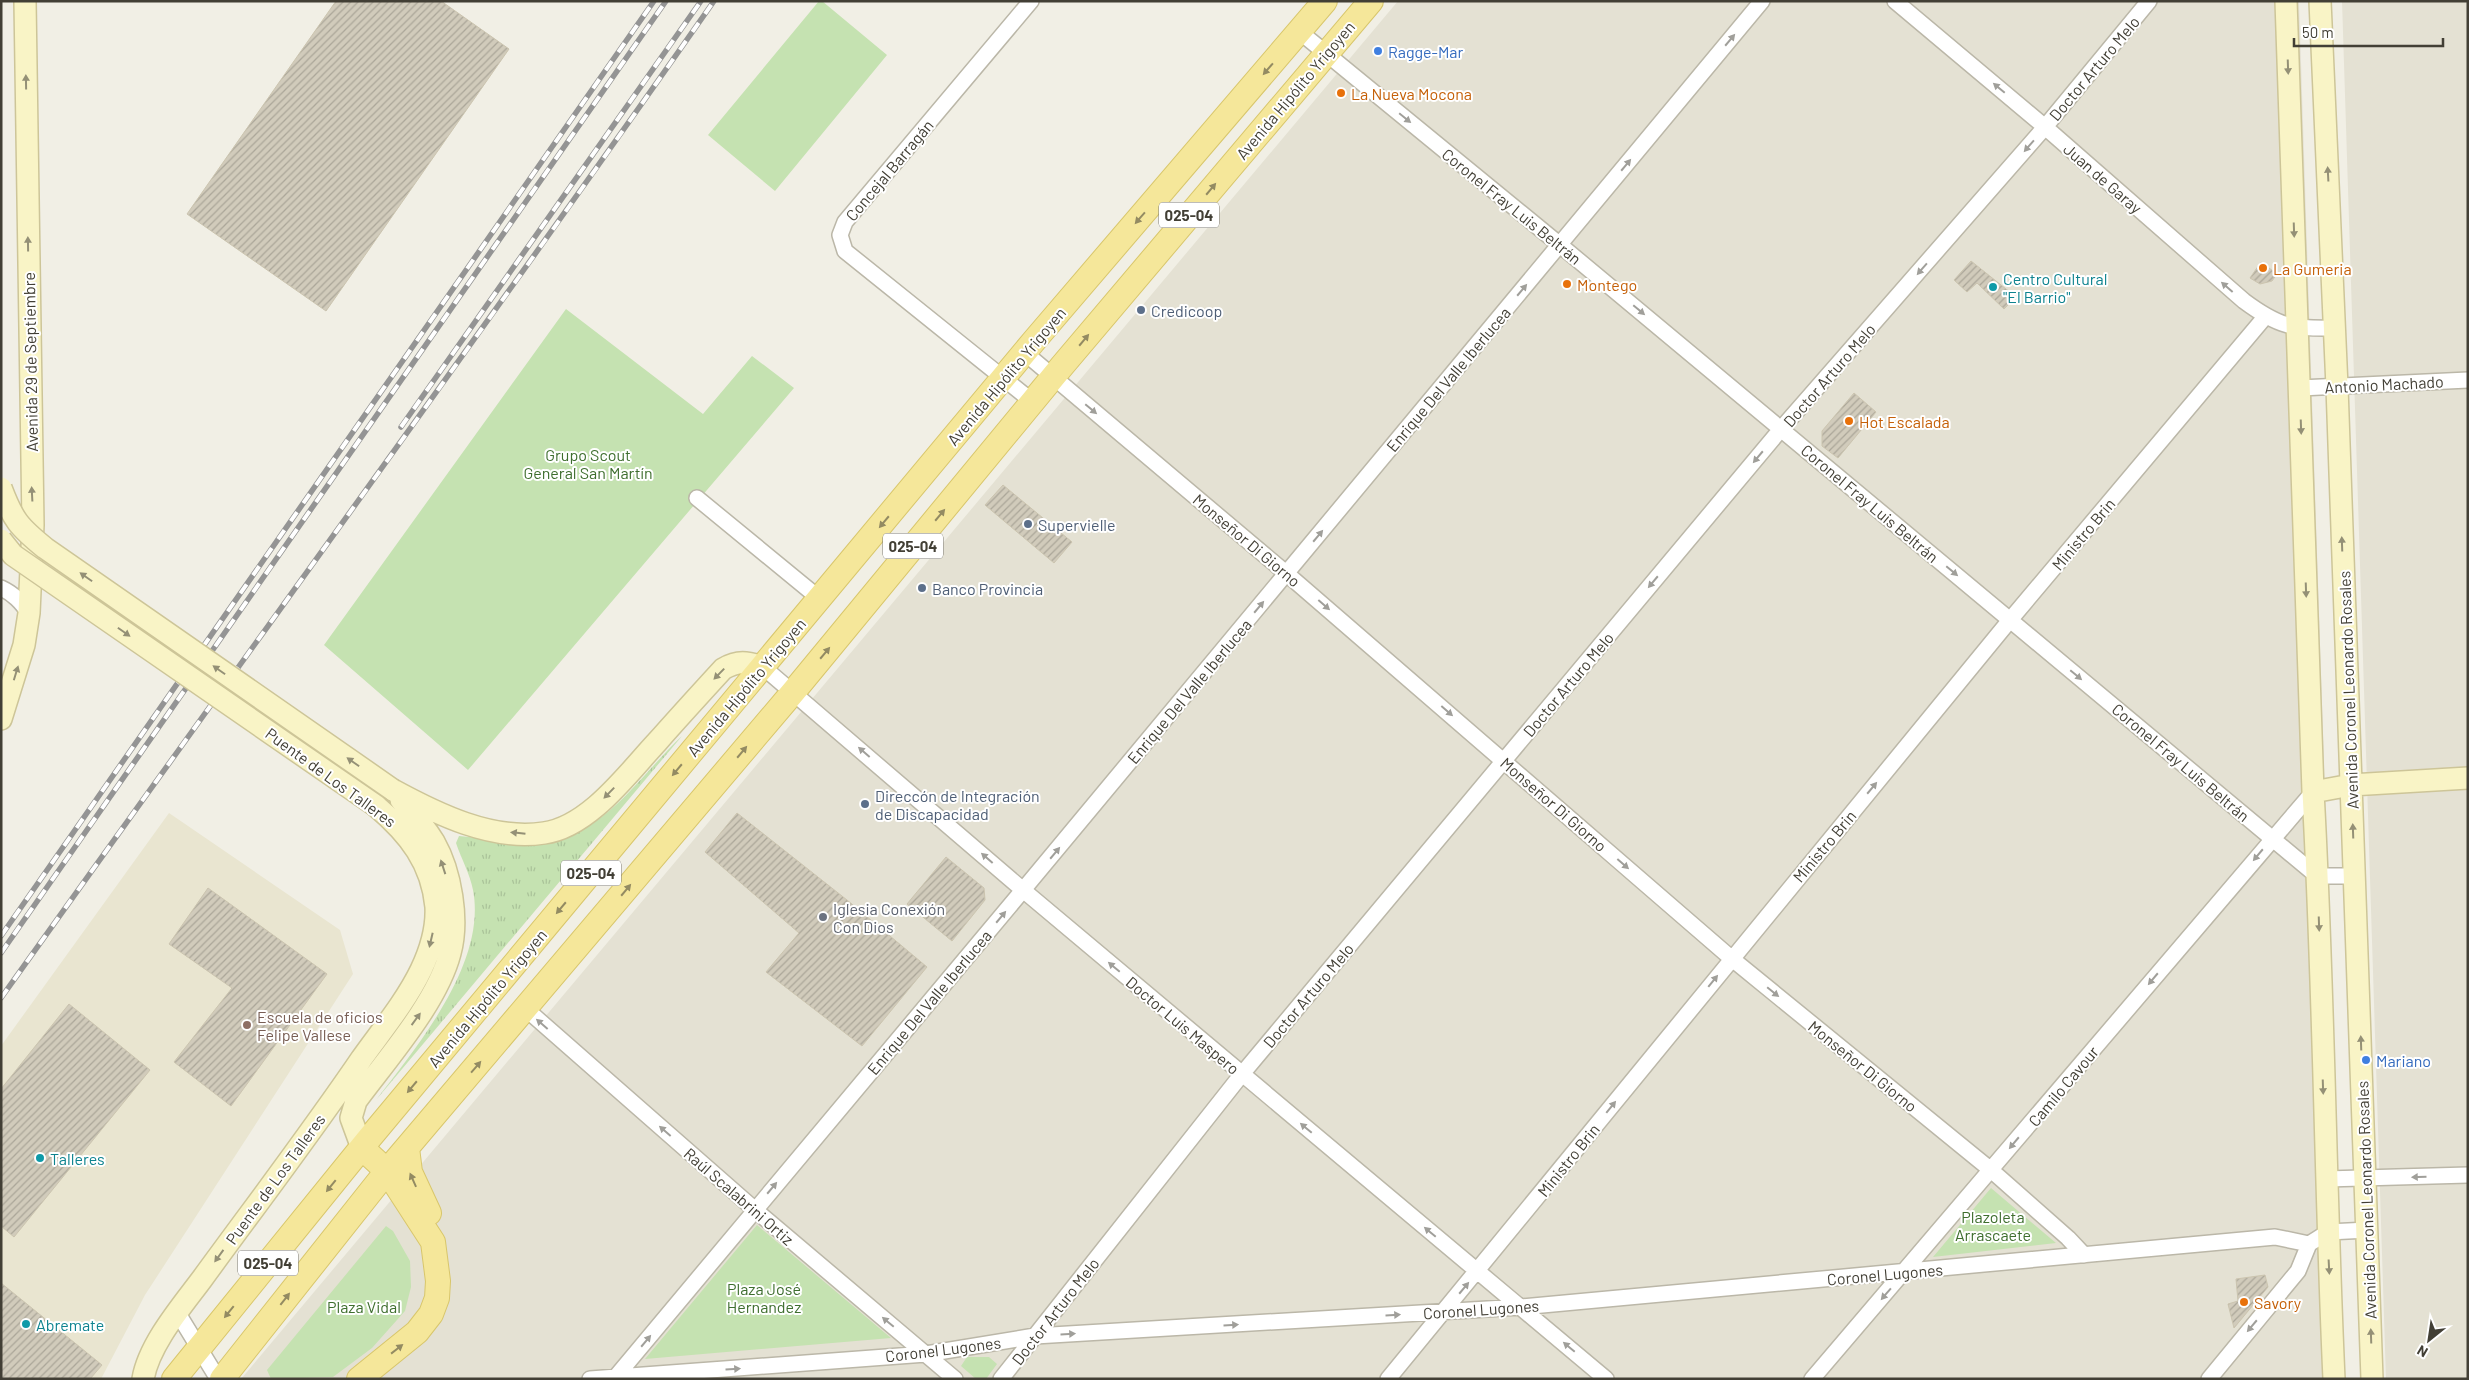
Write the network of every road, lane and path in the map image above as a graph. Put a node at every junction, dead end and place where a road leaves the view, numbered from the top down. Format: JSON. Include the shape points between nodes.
{"nodes":[{"id":1,"x":26,"y":1,"type":"edge"},
{"id":2,"x":1031,"y":1,"type":"edge"},
{"id":3,"x":1325,"y":1,"type":"edge"},
{"id":4,"x":1371,"y":1,"type":"edge"},
{"id":5,"x":1762,"y":1,"type":"edge"},
{"id":6,"x":1895,"y":1,"type":"edge"},
{"id":7,"x":2149,"y":1,"type":"edge"},
{"id":8,"x":2286,"y":1,"type":"edge"},
{"id":9,"x":2320,"y":1,"type":"edge"},
{"id":10,"x":1300,"y":32,"type":"junction"},
{"id":11,"x":1327,"y":53,"type":"junction"},
{"id":12,"x":2045,"y":127,"type":"junction"},
{"id":13,"x":1560,"y":245,"type":"junction"},
{"id":14,"x":2265,"y":317,"type":"junction"},
{"id":15,"x":2298,"y":328,"type":"junction"},
{"id":16,"x":2334,"y":328,"type":"junction"},
{"id":17,"x":1024,"y":353,"type":"junction"},
{"id":18,"x":1053,"y":377,"type":"junction"},
{"id":19,"x":1004,"y":378,"type":"junction"},
{"id":20,"x":2468,"y":380,"type":"edge"},
{"id":21,"x":2337,"y":387,"type":"junction"},
{"id":22,"x":2300,"y":388,"type":"junction"},
{"id":23,"x":1033,"y":402,"type":"junction"},
{"id":24,"x":1781,"y":429,"type":"junction"},
{"id":25,"x":1,"y":488,"type":"edge"},
{"id":26,"x":697,"y":498,"type":"dead end"},
{"id":27,"x":1,"y":540,"type":"edge"},
{"id":28,"x":1287,"y":574,"type":"junction"},
{"id":29,"x":1,"y":588,"type":"edge"},
{"id":30,"x":820,"y":599,"type":"junction"},
{"id":31,"x":29,"y":613,"type":"junction"},
{"id":32,"x":2010,"y":620,"type":"junction"},
{"id":33,"x":763,"y":667,"type":"junction"},
{"id":34,"x":794,"y":691,"type":"junction"},
{"id":35,"x":1,"y":719,"type":"edge"},
{"id":36,"x":1504,"y":760,"type":"junction"},
{"id":37,"x":2468,"y":778,"type":"edge"},
{"id":38,"x":2351,"y":785,"type":"junction"},
{"id":39,"x":393,"y":790,"type":"junction"},
{"id":40,"x":2312,"y":792,"type":"junction"},
{"id":41,"x":2272,"y":838,"type":"junction"},
{"id":42,"x":2318,"y":876,"type":"junction"},
{"id":43,"x":2354,"y":876,"type":"junction"},
{"id":44,"x":1024,"y":890,"type":"junction"},
{"id":45,"x":1731,"y":958,"type":"junction"},
{"id":46,"x":526,"y":1009,"type":"junction"},
{"id":47,"x":1242,"y":1074,"type":"junction"},
{"id":48,"x":349,"y":1095,"type":"junction"},
{"id":49,"x":362,"y":1148,"type":"junction"},
{"id":50,"x":407,"y":1148,"type":"junction"},
{"id":51,"x":1991,"y":1170,"type":"junction"},
{"id":52,"x":387,"y":1171,"type":"junction"},
{"id":53,"x":2468,"y":1175,"type":"edge"},
{"id":54,"x":2326,"y":1179,"type":"junction"},
{"id":55,"x":2366,"y":1179,"type":"junction"},
{"id":56,"x":754,"y":1209,"type":"junction"},
{"id":57,"x":2368,"y":1230,"type":"junction"},
{"id":58,"x":2328,"y":1232,"type":"junction"},
{"id":59,"x":433,"y":1242,"type":"junction"},
{"id":60,"x":2310,"y":1244,"type":"junction"},
{"id":61,"x":2084,"y":1255,"type":"junction"},
{"id":62,"x":1478,"y":1272,"type":"junction"},
{"id":63,"x":1904,"y":1272,"type":"junction"},
{"id":64,"x":1521,"y":1307,"type":"junction"},
{"id":65,"x":177,"y":1312,"type":"junction"},
{"id":66,"x":1444,"y":1312,"type":"junction"},
{"id":67,"x":1035,"y":1336,"type":"junction"},
{"id":68,"x":199,"y":1349,"type":"junction"},
{"id":69,"x":926,"y":1354,"type":"junction"},
{"id":70,"x":614,"y":1378,"type":"edge"},
{"id":71,"x":142,"y":1379,"type":"edge"},
{"id":72,"x":174,"y":1379,"type":"edge"},
{"id":73,"x":220,"y":1379,"type":"edge"},
{"id":74,"x":358,"y":1379,"type":"edge"},
{"id":75,"x":590,"y":1379,"type":"edge"},
{"id":76,"x":955,"y":1379,"type":"edge"},
{"id":77,"x":1001,"y":1379,"type":"edge"},
{"id":78,"x":1388,"y":1379,"type":"edge"},
{"id":79,"x":1606,"y":1379,"type":"edge"},
{"id":80,"x":1812,"y":1379,"type":"edge"},
{"id":81,"x":2209,"y":1379,"type":"edge"},
{"id":82,"x":2334,"y":1379,"type":"edge"},
{"id":83,"x":2372,"y":1379,"type":"edge"}],
"edges":[{"from":31,"to":1,"type":"street","name":"Avenida 29 de Septiembre","one_way":true,"via":[[33,525]]},
{"from":2,"to":19,"type":"street","name":"Concejal Barragán","via":[[845,222],[840,236],[845,251]]},
{"from":3,"to":10,"type":"main road","name":"Avenida Hipólito Yrigoyen","number":"025-04"},
{"from":4,"to":11,"type":"main road","name":"Avenida Hipólito Yrigoyen","number":"025-04"},
{"from":13,"to":5,"type":"street","name":"Enrique Del Valle Iberlucea","one_way":true},
{"from":12,"to":6,"type":"street","name":"Juan de Garay","one_way":true},
{"from":7,"to":12,"type":"street","name":"Doctor Arturo Melo"},
{"from":8,"to":15,"type":"street","one_way":true},
{"from":16,"to":9,"type":"street","name":"Avenida Coronel Leonardo Rosales","one_way":true},
{"from":10,"to":11,"type":"street","name":"Coronel Fray Luis Beltrán"},
{"from":10,"to":17,"type":"main road","name":"Avenida Hipólito Yrigoyen","number":"025-04","one_way":true},
{"from":11,"to":13,"type":"street","name":"Coronel Fray Luis Beltrán","one_way":true},
{"from":18,"to":11,"type":"main road","name":"Avenida Hipólito Yrigoyen","number":"025-04","one_way":true},
{"from":14,"to":12,"type":"street","name":"Juan de Garay","one_way":true},
{"from":12,"to":24,"type":"street","name":"Doctor Arturo Melo","one_way":true},
{"from":13,"to":24,"type":"street","name":"Coronel Fray Luis Beltrán","one_way":true},
{"from":28,"to":13,"type":"street","name":"Enrique Del Valle Iberlucea","one_way":true},
{"from":14,"to":15,"type":"street","name":"Juan de Garay"},
{"from":14,"to":32,"type":"street","name":"Ministro Brin"},
{"from":15,"to":16,"type":"street","name":"Juan de Garay"},
{"from":15,"to":22,"type":"street"},
{"from":16,"to":21,"type":"street","name":"Avenida Coronel Leonardo Rosales"},
{"from":17,"to":18,"type":"street","name":"Monseñor Di Giorno"},
{"from":17,"to":19,"type":"main road","name":"Avenida Hipólito Yrigoyen","number":"025-04"},
{"from":18,"to":23,"type":"main road","name":"Avenida Hipólito Yrigoyen","number":"025-04"},
{"from":18,"to":28,"type":"street","name":"Monseñor Di Giorno","one_way":true},
{"from":19,"to":23,"type":"street","name":"Concejal Barragán"},
{"from":19,"to":30,"type":"main road","name":"Avenida Hipólito Yrigoyen","number":"025-04","one_way":true},
{"from":20,"to":21,"type":"street","name":"Antonio Machado"},
{"from":21,"to":22,"type":"street","name":"Antonio Machado"},
{"from":38,"to":21,"type":"street","name":"Avenida Coronel Leonardo Rosales","one_way":true},
{"from":22,"to":40,"type":"street","one_way":true},
{"from":34,"to":23,"type":"main road","name":"Avenida Hipólito Yrigoyen","number":"025-04","one_way":true},
{"from":24,"to":32,"type":"street","name":"Coronel Fray Luis Beltrán","one_way":true},
{"from":24,"to":36,"type":"street","name":"Doctor Arturo Melo","one_way":true},
{"from":39,"to":25,"type":"street","name":"Puente de Los Talleres","one_way":true,"bridge":true,"via":[[45,548],[21,529]]},
{"from":26,"to":30,"type":"street"},
{"from":27,"to":48,"type":"street","name":"Puente de Los Talleres","one_way":true,"bridge":true,"via":[[14,555],[376,806],[400,826],[414,845],[429,874],[436,908],[432,941],[421,970]]},
{"from":28,"to":36,"type":"street","name":"Monseñor Di Giorno","one_way":true},
{"from":44,"to":28,"type":"street","name":"Enrique Del Valle Iberlucea","one_way":true},
{"from":29,"to":31,"type":"street","via":[[11,592]]},
{"from":30,"to":33,"type":"main road","name":"Avenida Hipólito Yrigoyen","number":"025-04"},
{"from":35,"to":31,"type":"street","name":"Avenida 29 de Septiembre","one_way":true,"via":[[17,671]]},
{"from":32,"to":41,"type":"street","name":"Coronel Fray Luis Beltrán","one_way":true},
{"from":45,"to":32,"type":"street","name":"Ministro Brin","one_way":true},
{"from":33,"to":34,"type":"street","name":"Doctor Luis Maspero"},
{"from":33,"to":39,"type":"street","name":"Puente de Los Talleres","one_way":true,"via":[[746,661],[733,663],[724,669],[606,797],[566,826],[545,833],[523,834],[453,821]]},
{"from":33,"to":49,"type":"main road","name":"Avenida Hipólito Yrigoyen","number":"025-04","one_way":true},
{"from":44,"to":34,"type":"street","name":"Doctor Luis Maspero","one_way":true},
{"from":46,"to":34,"type":"main road","name":"Avenida Hipólito Yrigoyen","number":"025-04","one_way":true},
{"from":36,"to":45,"type":"street","name":"Monseñor Di Giorno","one_way":true},
{"from":36,"to":47,"type":"street","name":"Doctor Arturo Melo"},
{"from":37,"to":38,"type":"street"},
{"from":38,"to":40,"type":"street"},
{"from":43,"to":38,"type":"street","name":"Avenida Coronel Leonardo Rosales","one_way":true},
{"from":48,"to":39,"type":"street","name":"Puente de Los Talleres","one_way":true,"via":[[429,998],[450,954],[454,930],[445,869],[435,843]]},
{"from":40,"to":41,"type":"street","name":"Camilo Cavour"},
{"from":40,"to":42,"type":"street"},
{"from":41,"to":42,"type":"street","name":"Coronel Fray Luis Beltrán"},
{"from":41,"to":51,"type":"street","name":"Camilo Cavour","one_way":true},
{"from":42,"to":43,"type":"street"},
{"from":42,"to":54,"type":"street","one_way":true},
{"from":55,"to":43,"type":"street","name":"Avenida Coronel Leonardo Rosales","one_way":true},
{"from":47,"to":44,"type":"street","name":"Doctor Luis Maspero","one_way":true},
{"from":56,"to":44,"type":"street","name":"Enrique Del Valle Iberlucea","one_way":true},
{"from":45,"to":51,"type":"street","name":"Monseñor Di Giorno","one_way":true},
{"from":62,"to":45,"type":"street","name":"Ministro Brin","one_way":true},
{"from":50,"to":46,"type":"main road","name":"Avenida Hipólito Yrigoyen","number":"025-04","one_way":true},
{"from":56,"to":46,"type":"street","name":"Raúl Scalabrini Ortiz","one_way":true},
{"from":62,"to":47,"type":"street","name":"Doctor Luis Maspero","one_way":true},
{"from":47,"to":67,"type":"street","name":"Doctor Arturo Melo"},
{"from":48,"to":49,"type":"street","name":"Puente de Los Talleres","via":[[351,1118]]},
{"from":48,"to":65,"type":"street","name":"Puente de Los Talleres","one_way":true},
{"from":49,"to":52,"type":"main road"},
{"from":49,"to":68,"type":"main road","name":"Avenida Hipólito Yrigoyen","number":"025-04","one_way":true},
{"from":50,"to":52,"type":"main road","name":"Avenida Hipólito Yrigoyen","number":"025-04"},
{"from":59,"to":50,"type":"main road","one_way":true,"via":[[429,1213],[410,1172]]},
{"from":51,"to":61,"type":"street","name":"Monseñor Di Giorno"},
{"from":51,"to":63,"type":"street","name":"Camilo Cavour"},
{"from":52,"to":59,"type":"main road"},
{"from":73,"to":52,"type":"main road","name":"Avenida Hipólito Yrigoyen","number":"025-04","one_way":true},
{"from":53,"to":55,"type":"street","one_way":true},
{"from":54,"to":55,"type":"street"},
{"from":54,"to":58,"type":"street"},
{"from":55,"to":57,"type":"street","name":"Avenida Coronel Leonardo Rosales"},
{"from":69,"to":56,"type":"street","name":"Raúl Scalabrini Ortiz","one_way":true},
{"from":70,"to":56,"type":"street","name":"Enrique Del Valle Iberlucea","one_way":true},
{"from":57,"to":58,"type":"street"},
{"from":83,"to":57,"type":"street","name":"Avenida Coronel Leonardo Rosales","one_way":true},
{"from":58,"to":60,"type":"street"},
{"from":58,"to":82,"type":"street","one_way":true},
{"from":74,"to":59,"type":"main road","one_way":true,"via":[[403,1345],[431,1314],[437,1298],[438,1281]]},
{"from":60,"to":61,"type":"street","name":"Coronel Lugones","via":[[2275,1237]]},
{"from":60,"to":81,"type":"street","one_way":true,"via":[[2298,1271]]},
{"from":61,"to":63,"type":"street","name":"Coronel Lugones"},
{"from":62,"to":64,"type":"street","name":"Doctor Luis Maspero"},
{"from":66,"to":62,"type":"street","name":"Ministro Brin","one_way":true},
{"from":63,"to":64,"type":"street","name":"Coronel Lugones"},
{"from":63,"to":80,"type":"street","name":"Camilo Cavour","one_way":true},
{"from":64,"to":66,"type":"street","name":"Coronel Lugones"},
{"from":79,"to":64,"type":"street","name":"Doctor Luis Maspero","one_way":true},
{"from":65,"to":68,"type":"street"},
{"from":65,"to":71,"type":"street","name":"Puente de Los Talleres","via":[[150,1356]]},
{"from":67,"to":66,"type":"street","name":"Coronel Lugones","one_way":true},
{"from":66,"to":78,"type":"street","name":"Ministro Brin"},
{"from":67,"to":69,"type":"street","name":"Coronel Lugones"},
{"from":67,"to":77,"type":"street","name":"Doctor Arturo Melo"},
{"from":68,"to":72,"type":"main road","name":"Avenida Hipólito Yrigoyen","number":"025-04"},
{"from":68,"to":73,"type":"street"},
{"from":70,"to":69,"type":"street","name":"Coronel Lugones","one_way":true},
{"from":69,"to":76,"type":"street","name":"Raúl Scalabrini Ortiz"},
{"from":70,"to":75,"type":"street","name":"Coronel Lugones"}]}
